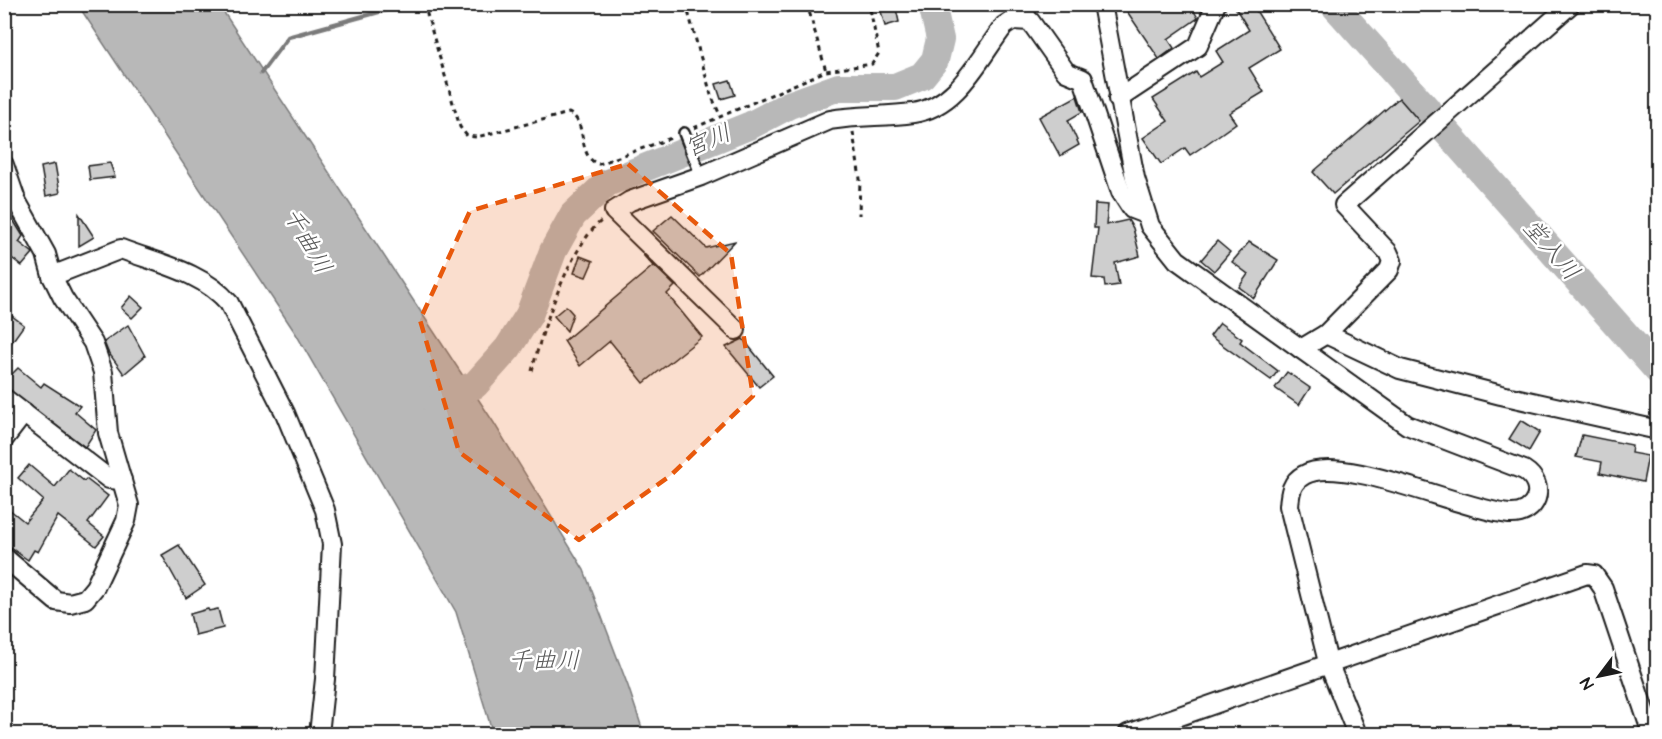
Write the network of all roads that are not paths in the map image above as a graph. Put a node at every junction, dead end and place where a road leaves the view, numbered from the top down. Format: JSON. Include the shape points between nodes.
{"nodes":[{"id":1,"x":1102,"y":4,"type":"edge"},
{"id":2,"x":1216,"y":4,"type":"edge"},
{"id":3,"x":1571,"y":4,"type":"edge"},
{"id":4,"x":1030,"y":13,"type":"edge"},
{"id":5,"x":1111,"y":62,"type":"junction"},
{"id":6,"x":1083,"y":79,"type":"junction"},
{"id":7,"x":1118,"y":99,"type":"junction"},
{"id":8,"x":685,"y":136,"type":"road end"},
{"id":9,"x":4,"y":165,"type":"edge"},
{"id":10,"x":698,"y":168,"type":"junction"},
{"id":11,"x":1145,"y":214,"type":"junction"},
{"id":12,"x":52,"y":276,"type":"junction"},
{"id":13,"x":736,"y":330,"type":"dead end"},
{"id":14,"x":1326,"y":334,"type":"junction"},
{"id":15,"x":1301,"y":349,"type":"junction"},
{"id":16,"x":4,"y":398,"type":"edge"},
{"id":17,"x":24,"y":413,"type":"junction"},
{"id":18,"x":1658,"y":430,"type":"edge"},
{"id":19,"x":4,"y":439,"type":"edge"},
{"id":20,"x":122,"y":480,"type":"junction"},
{"id":21,"x":4,"y":557,"type":"edge"},
{"id":22,"x":1328,"y":663,"type":"junction"},
{"id":23,"x":319,"y":735,"type":"edge"},
{"id":24,"x":1128,"y":735,"type":"edge"},
{"id":25,"x":1357,"y":735,"type":"edge"},
{"id":26,"x":1652,"y":735,"type":"edge"}],
"edges":[{"from":1,"to":5,"type":"street"},
{"from":2,"to":7,"type":"street","via":[[1198,46]]},
{"from":3,"to":14,"type":"street","via":[[1344,205],[1392,261],[1389,270]]},
{"from":4,"to":6,"type":"street","via":[[1066,72]]},
{"from":4,"to":10,"type":"street","via":[[1004,26],[959,87],[932,108],[830,120]]},
{"from":5,"to":6,"type":"street"},
{"from":5,"to":7,"type":"street"},
{"from":6,"to":11,"type":"street","via":[[1121,192],[1132,209]]},
{"from":7,"to":11,"type":"street"},
{"from":8,"to":10,"type":"lane"},
{"from":9,"to":12,"type":"street","via":[[16,200],[46,254]]},
{"from":10,"to":13,"type":"street","via":[[614,211]]},
{"from":11,"to":15,"type":"street","via":[[1158,238],[1177,260]]},
{"from":12,"to":20,"type":"street","via":[[93,343],[103,372],[108,433]]},
{"from":12,"to":23,"type":"street","via":[[121,249],[204,281],[229,303],[285,413],[325,510],[332,544]]},
{"from":14,"to":15,"type":"street"},
{"from":14,"to":18,"type":"street","via":[[1400,369]]},
{"from":15,"to":22,"type":"street","via":[[1407,425],[1524,470],[1538,490],[1531,508],[1509,514],[1361,474],[1314,471],[1296,481],[1289,506]]},
{"from":16,"to":17,"type":"street"},
{"from":17,"to":19,"type":"street"},
{"from":17,"to":20,"type":"street","via":[[109,479]]},
{"from":20,"to":21,"type":"street","via":[[129,505],[126,521],[95,587],[85,599],[56,601]]},
{"from":22,"to":24,"type":"street"},
{"from":22,"to":25,"type":"street"},
{"from":22,"to":26,"type":"street","via":[[1577,577],[1594,575],[1603,588]]}]}
